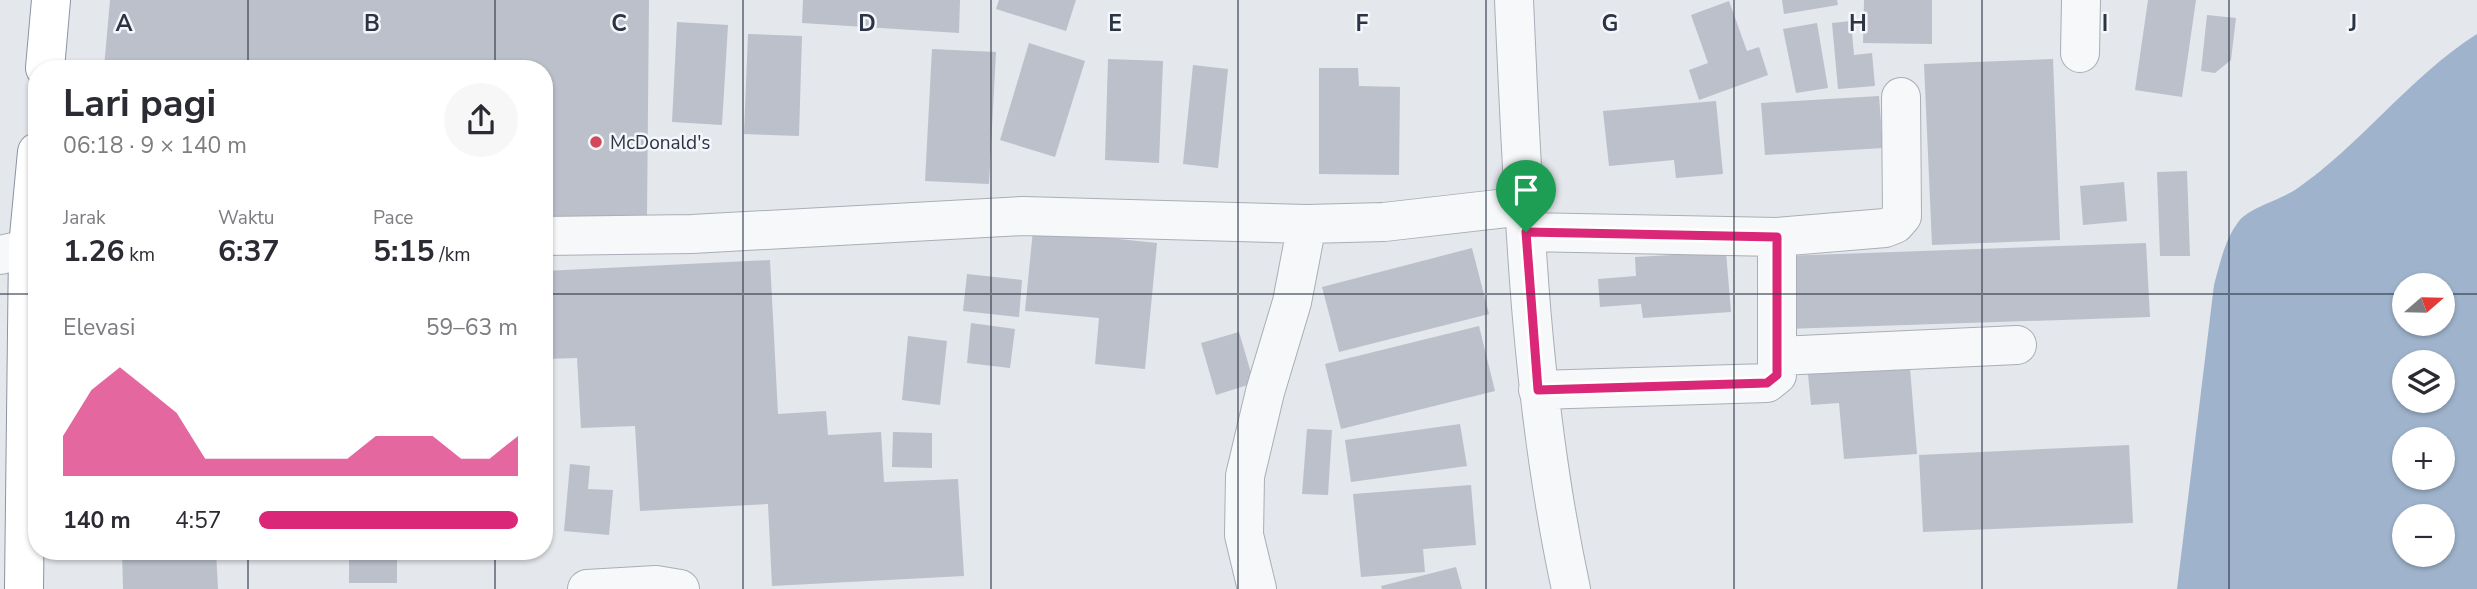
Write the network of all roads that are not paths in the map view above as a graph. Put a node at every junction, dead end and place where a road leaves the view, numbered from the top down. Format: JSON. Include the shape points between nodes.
{"nodes":[{"id":1,"x":51,"y":0,"type":"edge"},
{"id":2,"x":1514,"y":0,"type":"edge"},
{"id":3,"x":2081,"y":0,"type":"edge"},
{"id":4,"x":2080,"y":53,"type":"dead end"},
{"id":5,"x":45,"y":60,"type":"edge"},
{"id":6,"x":1900,"y":97,"type":"dead end"},
{"id":7,"x":28,"y":211,"type":"edge"},
{"id":8,"x":1525,"y":219,"type":"junction"},
{"id":9,"x":1307,"y":224,"type":"junction"},
{"id":10,"x":553,"y":236,"type":"edge"},
{"id":11,"x":1777,"y":237,"type":"junction"},
{"id":12,"x":22,"y":250,"type":"edge"},
{"id":13,"x":2017,"y":345,"type":"dead end"},
{"id":14,"x":1779,"y":356,"type":"junction"},
{"id":15,"x":1538,"y":390,"type":"junction"},
{"id":16,"x":24,"y":589,"type":"edge"},
{"id":17,"x":587,"y":589,"type":"edge"},
{"id":18,"x":680,"y":589,"type":"edge"},
{"id":19,"x":1257,"y":589,"type":"edge"},
{"id":20,"x":1571,"y":589,"type":"edge"}],
"edges":[{"from":1,"to":5,"type":"highway"},
{"from":2,"to":8,"type":"street"},
{"from":3,"to":4,"type":"street"},
{"from":6,"to":11,"type":"street","via":[[1902,216],[1895,224]]},
{"from":7,"to":12,"type":"highway"},
{"from":8,"to":9,"type":"street"},
{"from":8,"to":11,"type":"street"},
{"from":8,"to":15,"type":"street"},
{"from":9,"to":10,"type":"street","via":[[1023,216],[692,234]]},
{"from":9,"to":19,"type":"street","via":[[1292,302],[1245,476],[1244,536]]},
{"from":11,"to":14,"type":"street"},
{"from":12,"to":16,"type":"highway"},
{"from":13,"to":14,"type":"street"},
{"from":14,"to":15,"type":"street","via":[[1777,375],[1767,383]]},
{"from":15,"to":20,"type":"street"},
{"from":17,"to":18,"type":"street","via":[[656,585]]}]}
